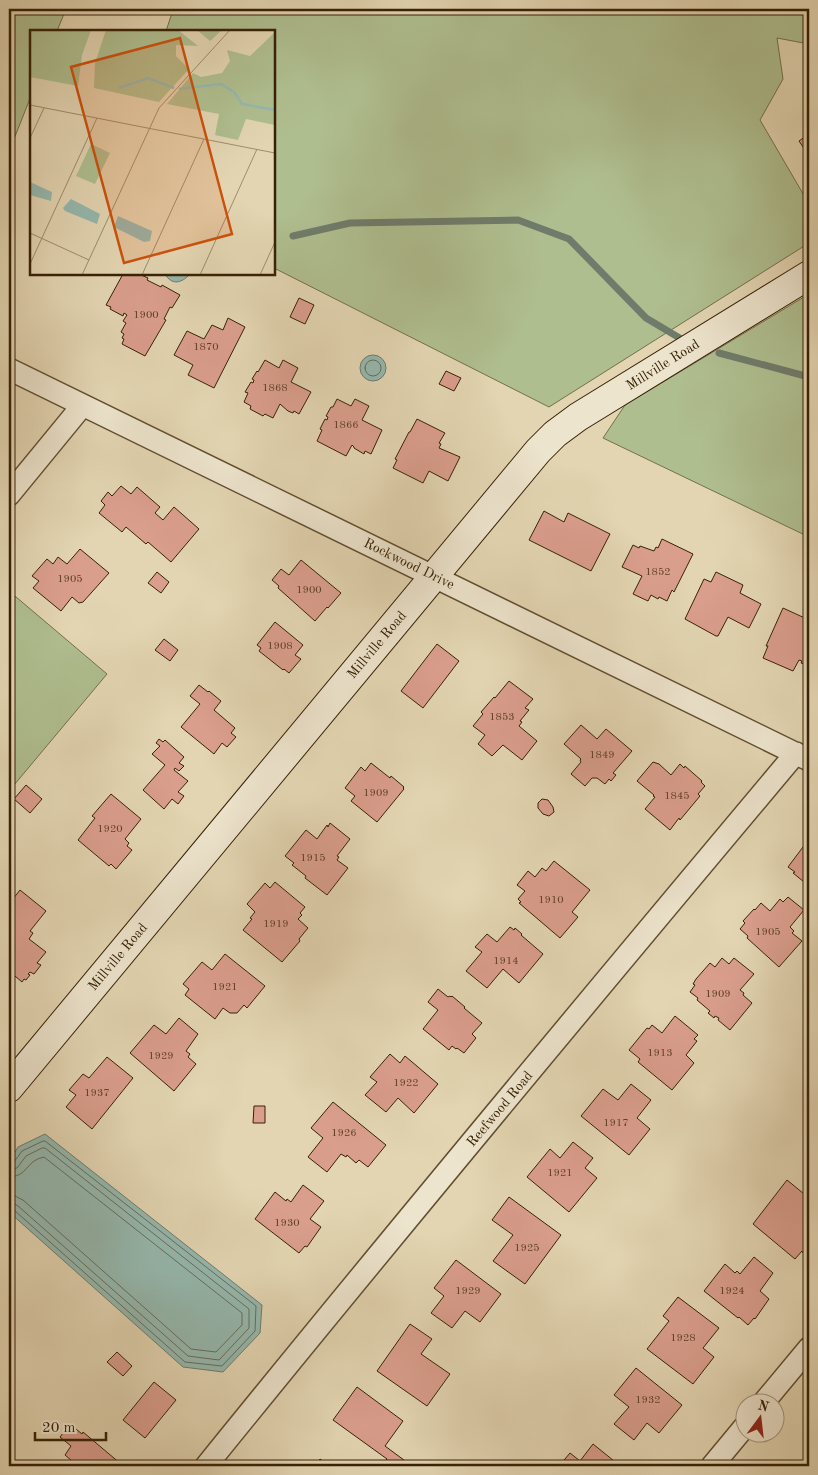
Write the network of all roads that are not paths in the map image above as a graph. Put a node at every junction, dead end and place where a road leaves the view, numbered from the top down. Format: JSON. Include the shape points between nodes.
{"nodes":[{"id":1,"x":809,"y":275,"type":"edge"},
{"id":2,"x":9,"y":369,"type":"edge"},
{"id":3,"x":82,"y":406,"type":"junction"},
{"id":4,"x":9,"y":495,"type":"edge"},
{"id":5,"x":434,"y":576,"type":"junction"},
{"id":6,"x":803,"y":756,"type":"edge"},
{"id":7,"x":9,"y":1088,"type":"edge"},
{"id":8,"x":809,"y":1348,"type":"edge"},
{"id":9,"x":772,"y":1392,"type":"edge"},
{"id":10,"x":736,"y":1437,"type":"edge"},
{"id":11,"x":206,"y":1466,"type":"edge"},
{"id":12,"x":712,"y":1466,"type":"edge"}],
"edges":[{"from":1,"to":5,"type":"street","name":"Millville Road","via":[[555,434]]},
{"from":2,"to":3,"type":"street","name":"Rockwood Drive"},
{"from":3,"to":4,"type":"street"},
{"from":3,"to":5,"type":"street","name":"Rockwood Drive"},
{"from":5,"to":6,"type":"street","name":"Rockwood Drive"},
{"from":5,"to":7,"type":"street","name":"Millville Road"},
{"from":6,"to":11,"type":"street","name":"Reefwood Road","via":[[650,927]]},
{"from":8,"to":9,"type":"street"},
{"from":10,"to":12,"type":"street"}]}
